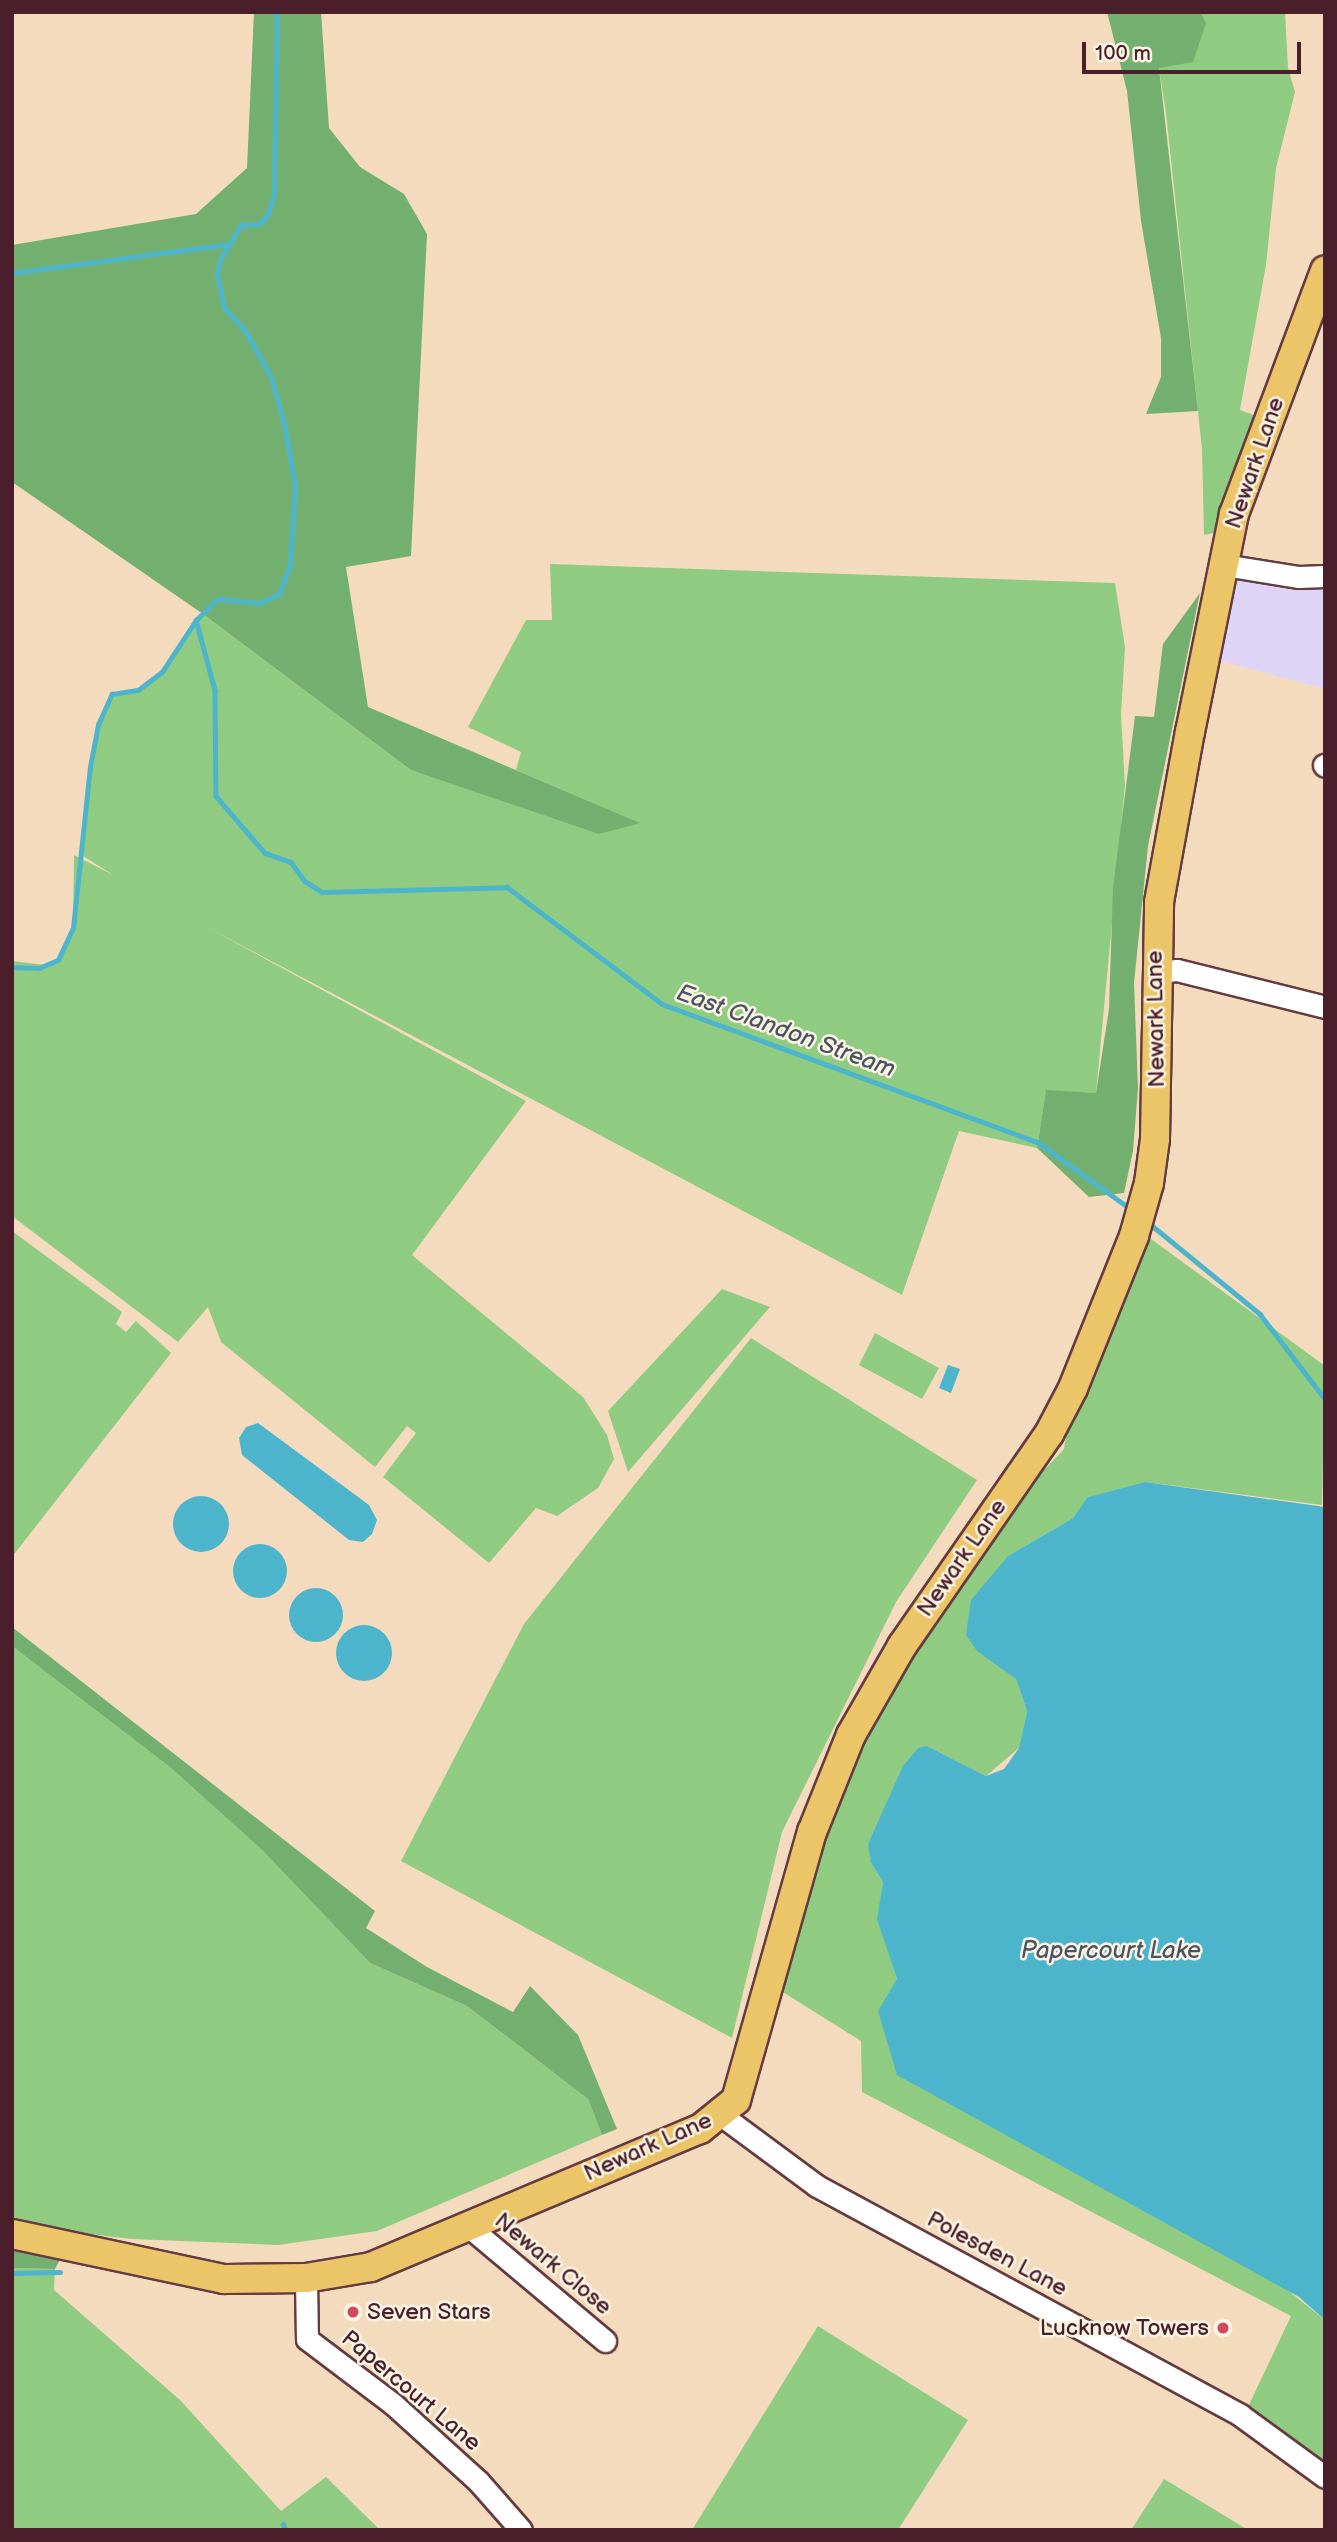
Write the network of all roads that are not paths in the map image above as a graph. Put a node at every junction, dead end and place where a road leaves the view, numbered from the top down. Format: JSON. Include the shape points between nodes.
{"nodes":[{"id":1,"x":1325,"y":270,"type":"edge"},
{"id":2,"x":1224,"y":565,"type":"junction"},
{"id":3,"x":1324,"y":578,"type":"edge"},
{"id":4,"x":1155,"y":973,"type":"junction"},
{"id":5,"x":1325,"y":1007,"type":"edge"},
{"id":6,"x":721,"y":2115,"type":"junction"},
{"id":7,"x":468,"y":2226,"type":"junction"},
{"id":8,"x":12,"y":2234,"type":"edge"},
{"id":9,"x":306,"y":2278,"type":"junction"},
{"id":10,"x":605,"y":2341,"type":"dead end"},
{"id":11,"x":1325,"y":2477,"type":"edge"},
{"id":12,"x":521,"y":2530,"type":"edge"}],
"edges":[{"from":1,"to":2,"type":"main road","name":"Newark Lane","via":[[1234,514]]},
{"from":2,"to":3,"type":"street"},
{"from":2,"to":4,"type":"main road","name":"Newark Lane","via":[[1164,866]]},
{"from":4,"to":5,"type":"street","via":[[1177,970]]},
{"from":4,"to":6,"type":"main road","name":"Newark Lane","via":[[1157,1119],[1134,1236],[1073,1388],[1049,1434],[902,1646],[851,1735],[812,1832],[746,2077],[736,2100]]},
{"from":6,"to":7,"type":"main road","name":"Newark Lane","via":[[700,2129]]},
{"from":6,"to":11,"type":"street","name":"Polesden Lane","via":[[817,2186],[1240,2415]]},
{"from":7,"to":9,"type":"main road","name":"Newark Lane","via":[[391,2261]]},
{"from":7,"to":10,"type":"street","name":"Newark Close"},
{"from":8,"to":9,"type":"main road","name":"Newark Lane","via":[[224,2279]]},
{"from":9,"to":12,"type":"street","name":"Papercourt Lane","via":[[307,2339],[393,2404],[478,2481]]}]}
